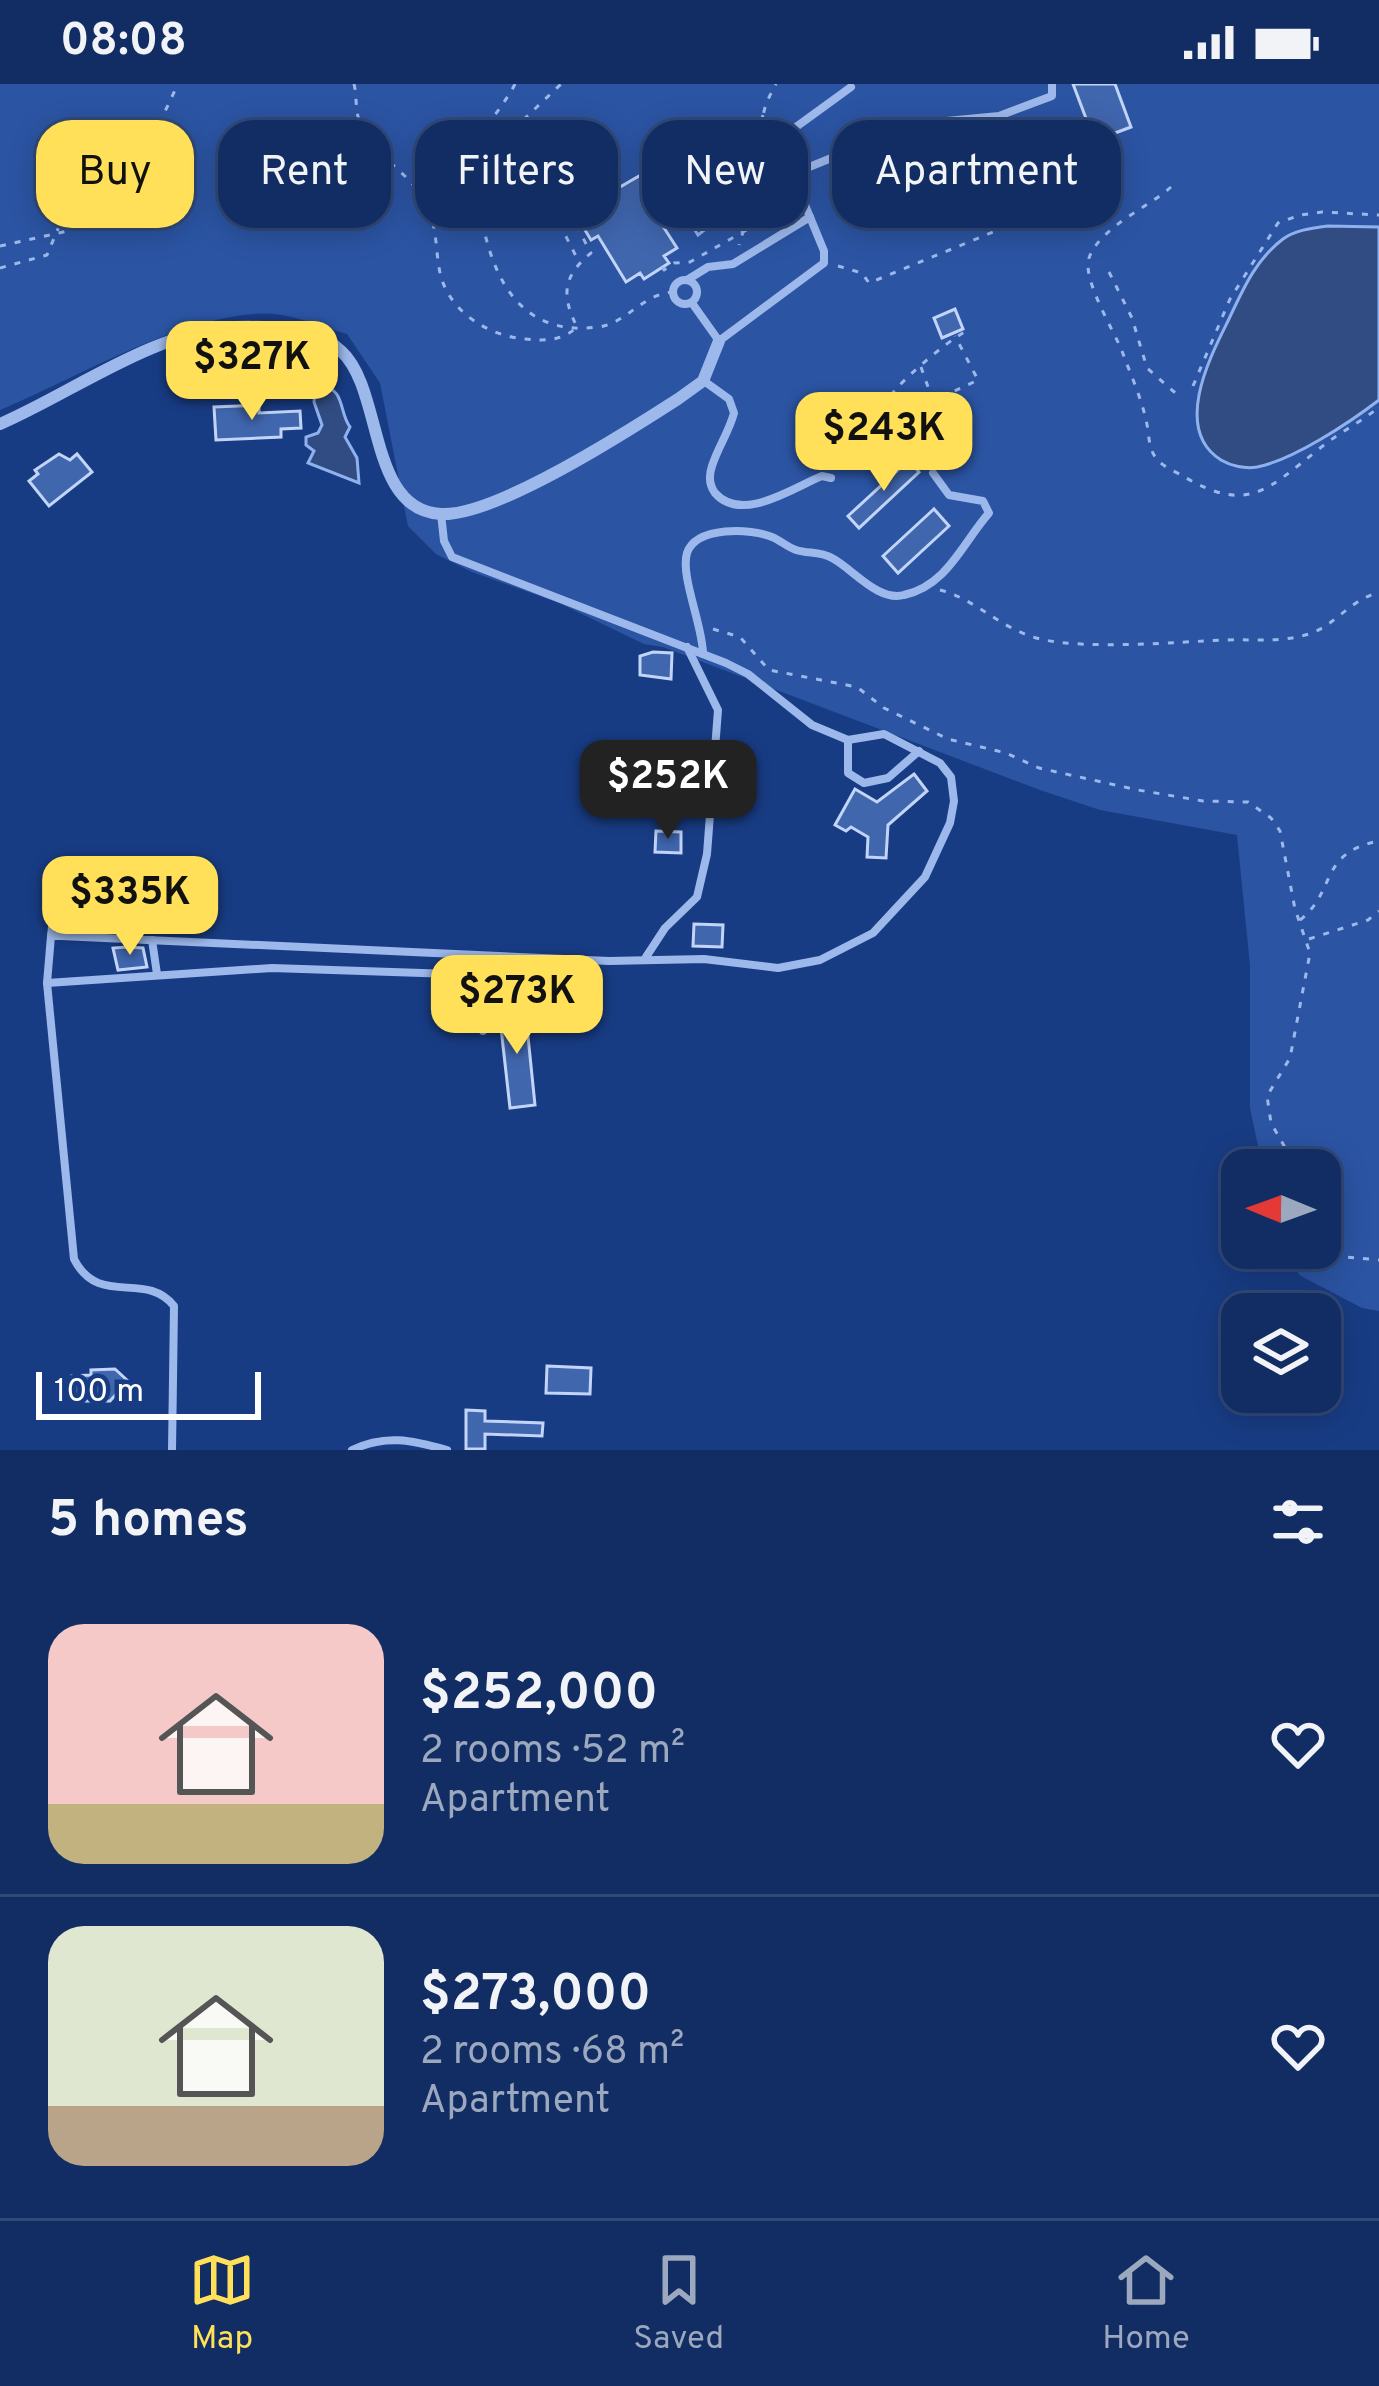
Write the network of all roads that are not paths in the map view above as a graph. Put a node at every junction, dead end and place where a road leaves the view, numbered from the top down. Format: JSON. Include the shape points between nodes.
{"nodes":[{"id":1,"x":1052,"y":84,"type":"edge"},
{"id":2,"x":850,"y":87,"type":"edge"},
{"id":3,"x":803,"y":120,"type":"edge"},
{"id":4,"x":808,"y":167,"type":"edge"},
{"id":5,"x":808,"y":212,"type":"edge"},
{"id":6,"x":810,"y":217,"type":"junction"},
{"id":7,"x":687,"y":280,"type":"junction"},
{"id":8,"x":692,"y":302,"type":"junction"},
{"id":9,"x":719,"y":340,"type":"junction"},
{"id":10,"x":703,"y":381,"type":"junction"},
{"id":11,"x":0,"y":424,"type":"edge"},
{"id":12,"x":932,"y":473,"type":"dead end"},
{"id":13,"x":831,"y":478,"type":"dead end"},
{"id":14,"x":441,"y":514,"type":"junction"},
{"id":15,"x":687,"y":647,"type":"junction"},
{"id":16,"x":703,"y":654,"type":"junction"},
{"id":17,"x":848,"y":740,"type":"junction"},
{"id":18,"x":919,"y":751,"type":"junction"},
{"id":19,"x":96,"y":886,"type":"dead end"},
{"id":20,"x":51,"y":936,"type":"junction"},
{"id":21,"x":152,"y":940,"type":"junction"},
{"id":22,"x":646,"y":958,"type":"junction"},
{"id":23,"x":157,"y":975,"type":"junction"},
{"id":24,"x":47,"y":983,"type":"junction"},
{"id":25,"x":483,"y":1031,"type":"dead end"},
{"id":26,"x":172,"y":1450,"type":"edge"},
{"id":27,"x":352,"y":1450,"type":"edge"},
{"id":28,"x":447,"y":1450,"type":"edge"}],
"edges":[{"from":1,"to":4,"type":"lane","via":[[1052,96],[999,116],[915,124]]},
{"from":2,"to":3,"type":"lane"},
{"from":5,"to":6,"type":"lane"},
{"from":6,"to":7,"type":"lane","via":[[734,264]]},
{"from":6,"to":9,"type":"lane","via":[[824,263]]},
{"from":7,"to":8,"type":"lane","via":[[698,290]]},
{"from":7,"to":8,"type":"lane","via":[[673,292],[678,302]]},
{"from":8,"to":9,"type":"lane"},
{"from":9,"to":10,"type":"street"},
{"from":10,"to":13,"type":"lane","via":[[734,412],[712,466],[718,495],[763,502]]},
{"from":10,"to":14,"type":"street","via":[[493,505]]},
{"from":11,"to":14,"type":"street","via":[[173,340],[235,327],[308,334],[340,349],[356,371],[395,484],[415,505]]},
{"from":12,"to":16,"type":"lane","via":[[949,495],[983,501],[989,513],[956,561],[904,595],[763,534],[695,542],[686,566]]},
{"from":14,"to":15,"type":"lane","via":[[452,557]]},
{"from":15,"to":16,"type":"lane"},
{"from":15,"to":22,"type":"lane","via":[[718,710],[707,854],[697,897]]},
{"from":16,"to":17,"type":"lane"},
{"from":17,"to":18,"type":"lane","via":[[884,734]]},
{"from":17,"to":18,"type":"lane","via":[[848,773],[864,783],[888,778]]},
{"from":18,"to":22,"type":"lane","via":[[951,777],[950,823],[926,877],[873,933],[801,967]]},
{"from":19,"to":20,"type":"lane","via":[[56,892]]},
{"from":20,"to":21,"type":"lane"},
{"from":20,"to":24,"type":"lane"},
{"from":21,"to":22,"type":"lane"},
{"from":21,"to":23,"type":"lane"},
{"from":23,"to":24,"type":"lane"},
{"from":23,"to":25,"type":"lane","via":[[304,968],[452,974],[480,995]]},
{"from":24,"to":26,"type":"lane","via":[[74,1259],[88,1280],[154,1289],[173,1306]]},
{"from":27,"to":28,"type":"lane","via":[[396,1438]]}]}
